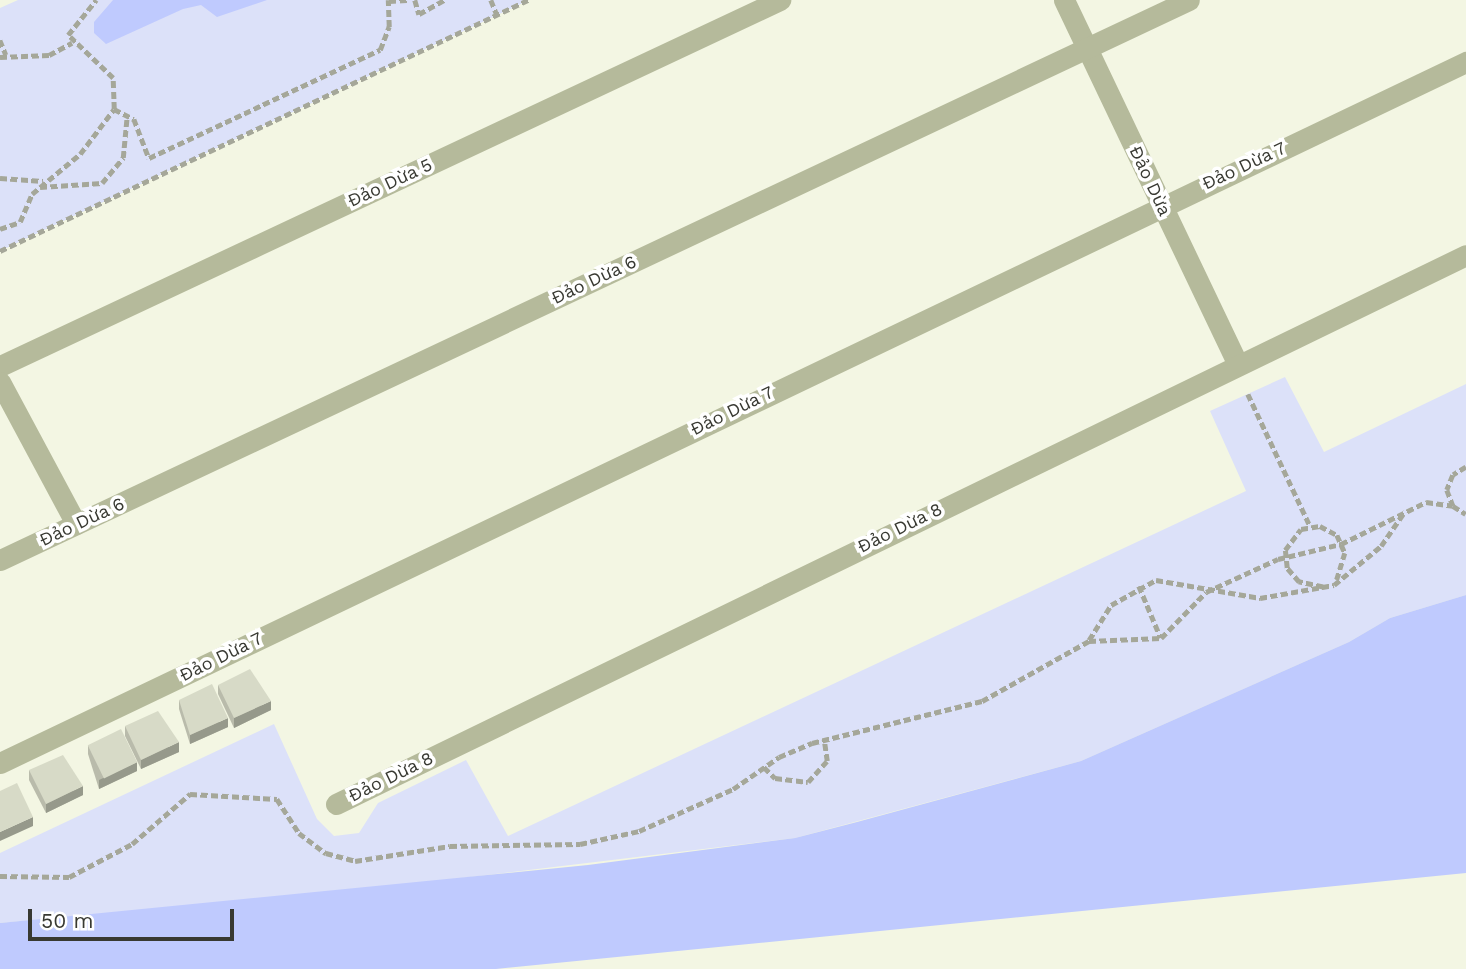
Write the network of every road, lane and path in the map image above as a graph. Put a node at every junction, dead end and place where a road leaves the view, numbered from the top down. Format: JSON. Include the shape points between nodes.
{"nodes":[{"id":1,"x":96,"y":0,"type":"edge"},
{"id":2,"x":388,"y":0,"type":"edge"},
{"id":3,"x":407,"y":0,"type":"edge"},
{"id":4,"x":415,"y":0,"type":"edge"},
{"id":5,"x":444,"y":0,"type":"edge"},
{"id":6,"x":491,"y":0,"type":"edge"},
{"id":7,"x":528,"y":0,"type":"edge"},
{"id":8,"x":780,"y":0,"type":"edge"},
{"id":9,"x":1064,"y":0,"type":"edge"},
{"id":10,"x":1189,"y":0,"type":"edge"},
{"id":11,"x":497,"y":15,"type":"junction"},
{"id":12,"x":0,"y":40,"type":"edge"},
{"id":13,"x":72,"y":43,"type":"junction"},
{"id":14,"x":1087,"y":48,"type":"junction"},
{"id":15,"x":6,"y":55,"type":"junction"},
{"id":16,"x":0,"y":57,"type":"edge"},
{"id":17,"x":1466,"y":62,"type":"edge"},
{"id":18,"x":114,"y":109,"type":"junction"},
{"id":19,"x":127,"y":116,"type":"junction"},
{"id":20,"x":0,"y":178,"type":"edge"},
{"id":21,"x":44,"y":181,"type":"junction"},
{"id":22,"x":39,"y":187,"type":"junction"},
{"id":23,"x":1162,"y":205,"type":"junction"},
{"id":24,"x":0,"y":229,"type":"edge"},
{"id":25,"x":0,"y":251,"type":"edge"},
{"id":26,"x":1466,"y":255,"type":"edge"},
{"id":27,"x":1237,"y":363,"type":"junction"},
{"id":28,"x":0,"y":366,"type":"edge"},
{"id":29,"x":0,"y":382,"type":"edge"},
{"id":30,"x":1248,"y":394,"type":"dead end"},
{"id":31,"x":1466,"y":467,"type":"edge"},
{"id":32,"x":1453,"y":506,"type":"junction"},
{"id":33,"x":1406,"y":510,"type":"junction"},
{"id":34,"x":1466,"y":514,"type":"edge"},
{"id":35,"x":76,"y":524,"type":"junction"},
{"id":36,"x":1310,"y":526,"type":"junction"},
{"id":37,"x":1342,"y":543,"type":"junction"},
{"id":38,"x":1284,"y":558,"type":"junction"},
{"id":39,"x":0,"y":560,"type":"edge"},
{"id":40,"x":1336,"y":583,"type":"junction"},
{"id":41,"x":1139,"y":586,"type":"junction"},
{"id":42,"x":1328,"y":587,"type":"junction"},
{"id":43,"x":1218,"y":588,"type":"junction"},
{"id":44,"x":1161,"y":638,"type":"junction"},
{"id":45,"x":1089,"y":641,"type":"junction"},
{"id":46,"x":824,"y":739,"type":"junction"},
{"id":47,"x":0,"y":763,"type":"edge"},
{"id":48,"x":764,"y":767,"type":"junction"},
{"id":49,"x":336,"y":804,"type":"dead end"},
{"id":50,"x":0,"y":876,"type":"edge"}],
"edges":[{"from":1,"to":13,"type":"path","via":[[68,35]]},
{"from":2,"to":3,"type":"path"},
{"from":2,"to":19,"type":"path","via":[[389,27],[380,50],[149,158]]},
{"from":4,"to":5,"type":"path","via":[[419,14]]},
{"from":6,"to":11,"type":"path"},
{"from":7,"to":11,"type":"path"},
{"from":8,"to":28,"type":"street","name":"Đảo Dừa 5"},
{"from":9,"to":14,"type":"street","name":"Đảo Dừa"},
{"from":10,"to":14,"type":"street","name":"Đảo Dừa 6"},
{"from":11,"to":25,"type":"path"},
{"from":12,"to":15,"type":"path"},
{"from":13,"to":15,"type":"path","via":[[49,55]]},
{"from":13,"to":18,"type":"path","via":[[107,67]]},
{"from":14,"to":23,"type":"street","name":"Đảo Dừa"},
{"from":14,"to":35,"type":"street","name":"Đảo Dừa 6"},
{"from":15,"to":16,"type":"path"},
{"from":17,"to":23,"type":"street","name":"Đảo Dừa 7"},
{"from":18,"to":19,"type":"path"},
{"from":18,"to":21,"type":"path","via":[[80,154]]},
{"from":19,"to":22,"type":"path","via":[[124,158],[102,183]]},
{"from":20,"to":21,"type":"path"},
{"from":21,"to":22,"type":"path"},
{"from":22,"to":24,"type":"path","via":[[20,222]]},
{"from":23,"to":27,"type":"street","name":"Đảo Dừa"},
{"from":23,"to":47,"type":"street","name":"Đảo Dừa 7"},
{"from":26,"to":27,"type":"street","name":"Đảo Dừa 8"},
{"from":27,"to":49,"type":"street","name":"Đảo Dừa 8"},
{"from":29,"to":35,"type":"street"},
{"from":30,"to":36,"type":"path"},
{"from":31,"to":32,"type":"path","via":[[1449,482]]},
{"from":32,"to":33,"type":"path","via":[[1426,502]]},
{"from":32,"to":34,"type":"path"},
{"from":33,"to":37,"type":"path"},
{"from":33,"to":40,"type":"path","via":[[1381,546]]},
{"from":35,"to":39,"type":"street","name":"Đảo Dừa 6"},
{"from":36,"to":37,"type":"path","via":[[1329,529]]},
{"from":36,"to":38,"type":"path","via":[[1294,534]]},
{"from":37,"to":38,"type":"path"},
{"from":37,"to":40,"type":"path","via":[[1345,562]]},
{"from":38,"to":42,"type":"path","via":[[1299,582]]},
{"from":38,"to":43,"type":"path"},
{"from":40,"to":42,"type":"path"},
{"from":41,"to":43,"type":"path","via":[[1175,579]]},
{"from":41,"to":44,"type":"path"},
{"from":41,"to":45,"type":"path","via":[[1111,605]]},
{"from":42,"to":43,"type":"path","via":[[1289,598],[1236,595]]},
{"from":43,"to":44,"type":"path"},
{"from":44,"to":45,"type":"path"},
{"from":45,"to":46,"type":"path","via":[[982,701]]},
{"from":46,"to":48,"type":"path"},
{"from":46,"to":48,"type":"path","via":[[827,761],[808,782],[775,778]]},
{"from":48,"to":50,"type":"path","via":[[733,789],[639,831],[580,844],[450,846],[355,860],[326,853],[299,833],[277,799],[190,794],[132,844],[69,877]]}]}
